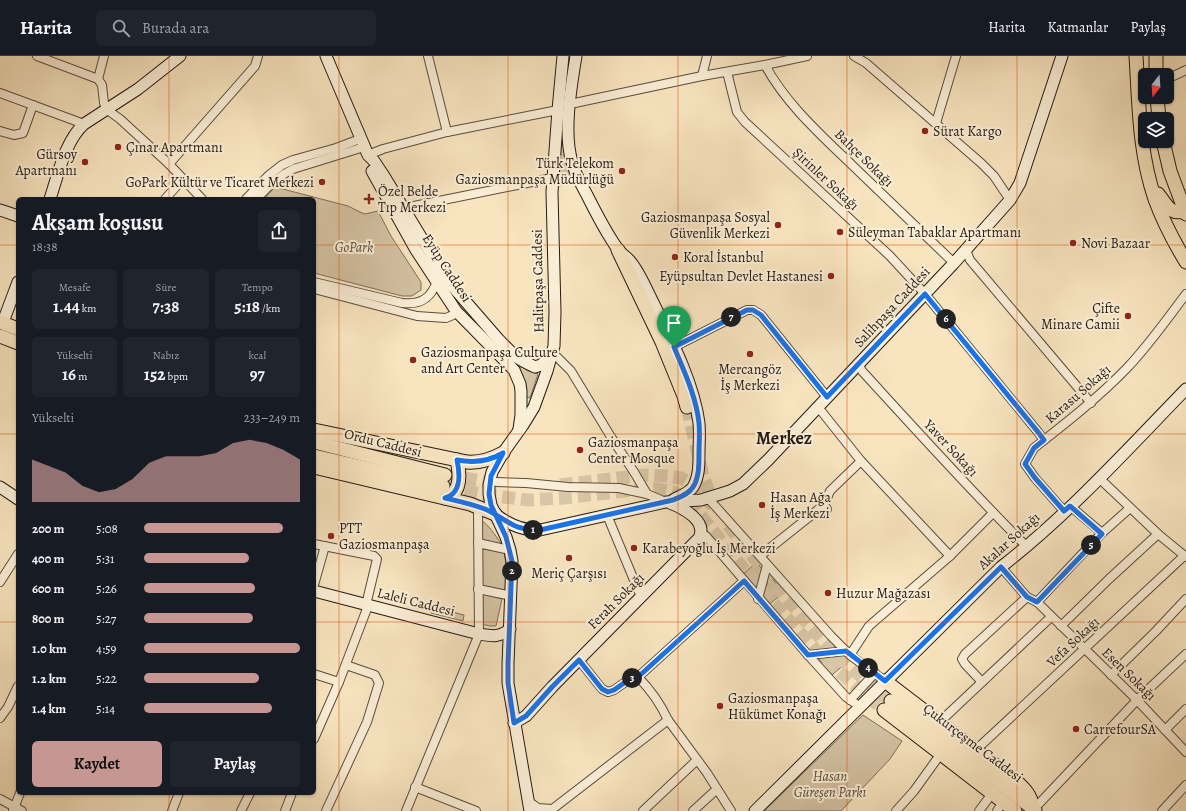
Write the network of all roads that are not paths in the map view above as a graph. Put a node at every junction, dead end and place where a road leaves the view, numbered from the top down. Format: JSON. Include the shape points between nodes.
{"nodes":[{"id":1,"x":38,"y":56,"type":"edge"},
{"id":2,"x":104,"y":56,"type":"edge"},
{"id":3,"x":180,"y":56,"type":"edge"},
{"id":4,"x":258,"y":56,"type":"edge"},
{"id":5,"x":326,"y":56,"type":"edge"},
{"id":6,"x":428,"y":56,"type":"edge"},
{"id":7,"x":563,"y":56,"type":"edge"},
{"id":8,"x":576,"y":56,"type":"edge"},
{"id":9,"x":708,"y":56,"type":"edge"},
{"id":10,"x":807,"y":56,"type":"edge"},
{"id":11,"x":854,"y":56,"type":"edge"},
{"id":12,"x":956,"y":56,"type":"edge"},
{"id":13,"x":1062,"y":56,"type":"edge"},
{"id":14,"x":1136,"y":56,"type":"edge"},
{"id":15,"x":1156,"y":56,"type":"edge"},
{"id":16,"x":794,"y":58,"type":"edge"},
{"id":17,"x":868,"y":59,"type":"edge"},
{"id":18,"x":765,"y":65,"type":"junction"},
{"id":19,"x":1156,"y":68,"type":"edge"},
{"id":20,"x":1186,"y":70,"type":"edge"},
{"id":21,"x":727,"y":72,"type":"junction"},
{"id":22,"x":702,"y":76,"type":"junction"},
{"id":23,"x":1174,"y":76,"type":"edge"},
{"id":24,"x":98,"y":79,"type":"junction"},
{"id":25,"x":0,"y":93,"type":"edge"},
{"id":26,"x":570,"y":104,"type":"junction"},
{"id":27,"x":33,"y":105,"type":"junction"},
{"id":28,"x":106,"y":109,"type":"junction"},
{"id":29,"x":558,"y":110,"type":"junction"},
{"id":30,"x":936,"y":123,"type":"junction"},
{"id":31,"x":84,"y":124,"type":"junction"},
{"id":32,"x":0,"y":131,"type":"edge"},
{"id":33,"x":447,"y":132,"type":"junction"},
{"id":34,"x":364,"y":147,"type":"junction"},
{"id":35,"x":1165,"y":148,"type":"edge"},
{"id":36,"x":169,"y":164,"type":"junction"},
{"id":37,"x":552,"y":178,"type":"junction"},
{"id":38,"x":183,"y":179,"type":"junction"},
{"id":39,"x":1150,"y":183,"type":"junction"},
{"id":40,"x":51,"y":197,"type":"edge"},
{"id":41,"x":167,"y":197,"type":"edge"},
{"id":42,"x":200,"y":197,"type":"edge"},
{"id":43,"x":253,"y":197,"type":"edge"},
{"id":44,"x":1010,"y":200,"type":"junction"},
{"id":45,"x":0,"y":210,"type":"edge"},
{"id":46,"x":400,"y":211,"type":"junction"},
{"id":47,"x":1186,"y":212,"type":"edge"},
{"id":48,"x":16,"y":215,"type":"edge"},
{"id":49,"x":618,"y":250,"type":"junction"},
{"id":50,"x":966,"y":250,"type":"junction"},
{"id":51,"x":1186,"y":262,"type":"edge"},
{"id":52,"x":954,"y":263,"type":"junction"},
{"id":53,"x":437,"y":281,"type":"junction"},
{"id":54,"x":316,"y":282,"type":"edge"},
{"id":55,"x":16,"y":287,"type":"edge"},
{"id":56,"x":316,"y":290,"type":"edge"},
{"id":57,"x":459,"y":294,"type":"junction"},
{"id":58,"x":925,"y":294,"type":"junction"},
{"id":59,"x":1186,"y":294,"type":"edge"},
{"id":60,"x":456,"y":311,"type":"junction"},
{"id":61,"x":1,"y":324,"type":"edge"},
{"id":62,"x":16,"y":328,"type":"edge"},
{"id":63,"x":0,"y":336,"type":"edge"},
{"id":64,"x":16,"y":342,"type":"edge"},
{"id":65,"x":674,"y":347,"type":"junction"},
{"id":66,"x":554,"y":356,"type":"junction"},
{"id":67,"x":859,"y":365,"type":"junction"},
{"id":68,"x":1186,"y":389,"type":"edge"},
{"id":69,"x":827,"y":397,"type":"junction"},
{"id":70,"x":1091,"y":403,"type":"junction"},
{"id":71,"x":687,"y":407,"type":"tunnel mouth"},
{"id":72,"x":818,"y":407,"type":"junction"},
{"id":73,"x":316,"y":430,"type":"edge"},
{"id":74,"x":519,"y":432,"type":"junction"},
{"id":75,"x":1044,"y":440,"type":"junction"},
{"id":76,"x":316,"y":443,"type":"edge"},
{"id":77,"x":503,"y":453,"type":"junction"},
{"id":78,"x":316,"y":456,"type":"edge"},
{"id":79,"x":457,"y":460,"type":"junction"},
{"id":80,"x":861,"y":461,"type":"junction"},
{"id":81,"x":316,"y":467,"type":"edge"},
{"id":82,"x":1099,"y":478,"type":"junction"},
{"id":83,"x":496,"y":482,"type":"tunnel mouth"},
{"id":84,"x":445,"y":486,"type":"junction"},
{"id":85,"x":0,"y":487,"type":"edge"},
{"id":86,"x":647,"y":494,"type":"junction"},
{"id":87,"x":16,"y":498,"type":"edge"},
{"id":88,"x":708,"y":498,"type":"junction"},
{"id":89,"x":669,"y":501,"type":"junction"},
{"id":90,"x":1067,"y":508,"type":"junction"},
{"id":91,"x":1130,"y":508,"type":"junction"},
{"id":92,"x":478,"y":513,"type":"dead end"},
{"id":93,"x":495,"y":514,"type":"junction"},
{"id":94,"x":993,"y":514,"type":"junction"},
{"id":95,"x":607,"y":516,"type":"junction"},
{"id":96,"x":701,"y":534,"type":"junction"},
{"id":97,"x":1102,"y":534,"type":"junction"},
{"id":98,"x":1158,"y":534,"type":"junction"},
{"id":99,"x":478,"y":543,"type":"junction"},
{"id":100,"x":316,"y":544,"type":"edge"},
{"id":101,"x":325,"y":546,"type":"junction"},
{"id":102,"x":1027,"y":547,"type":"junction"},
{"id":103,"x":510,"y":550,"type":"junction"},
{"id":104,"x":760,"y":556,"type":"junction"},
{"id":105,"x":950,"y":556,"type":"junction"},
{"id":106,"x":1185,"y":557,"type":"edge"},
{"id":107,"x":16,"y":558,"type":"edge"},
{"id":108,"x":767,"y":565,"type":"junction"},
{"id":109,"x":1001,"y":567,"type":"junction"},
{"id":110,"x":316,"y":578,"type":"edge"},
{"id":111,"x":744,"y":581,"type":"junction"},
{"id":112,"x":0,"y":582,"type":"edge"},
{"id":113,"x":478,"y":589,"type":"junction"},
{"id":114,"x":316,"y":592,"type":"edge"},
{"id":115,"x":507,"y":595,"type":"dead end"},
{"id":116,"x":641,"y":597,"type":"junction"},
{"id":117,"x":1027,"y":597,"type":"junction"},
{"id":118,"x":758,"y":599,"type":"junction"},
{"id":119,"x":1186,"y":599,"type":"edge"},
{"id":120,"x":1037,"y":602,"type":"junction"},
{"id":121,"x":367,"y":606,"type":"junction"},
{"id":122,"x":1051,"y":617,"type":"junction"},
{"id":123,"x":1061,"y":626,"type":"junction"},
{"id":124,"x":510,"y":629,"type":"junction"},
{"id":125,"x":479,"y":634,"type":"junction"},
{"id":126,"x":1084,"y":649,"type":"junction"},
{"id":127,"x":848,"y":653,"type":"junction"},
{"id":128,"x":1186,"y":654,"type":"edge"},
{"id":129,"x":808,"y":655,"type":"junction"},
{"id":130,"x":579,"y":660,"type":"junction"},
{"id":131,"x":346,"y":665,"type":"junction"},
{"id":132,"x":875,"y":673,"type":"junction"},
{"id":133,"x":316,"y":675,"type":"edge"},
{"id":134,"x":1111,"y":675,"type":"junction"},
{"id":135,"x":638,"y":677,"type":"junction"},
{"id":136,"x":885,"y":681,"type":"junction"},
{"id":137,"x":339,"y":682,"type":"junction"},
{"id":138,"x":982,"y":682,"type":"junction"},
{"id":139,"x":16,"y":690,"type":"edge"},
{"id":140,"x":1137,"y":700,"type":"junction"},
{"id":141,"x":855,"y":703,"type":"junction"},
{"id":142,"x":1186,"y":709,"type":"edge"},
{"id":143,"x":945,"y":717,"type":"dead end"},
{"id":144,"x":0,"y":718,"type":"edge"},
{"id":145,"x":668,"y":720,"type":"junction"},
{"id":146,"x":514,"y":723,"type":"junction"},
{"id":147,"x":1165,"y":730,"type":"junction"},
{"id":148,"x":316,"y":734,"type":"edge"},
{"id":149,"x":979,"y":747,"type":"dead end"},
{"id":150,"x":1186,"y":752,"type":"edge"},
{"id":151,"x":937,"y":759,"type":"dead end"},
{"id":152,"x":697,"y":760,"type":"junction"},
{"id":153,"x":1186,"y":785,"type":"edge"},
{"id":154,"x":415,"y":787,"type":"junction"},
{"id":155,"x":718,"y":789,"type":"junction"},
{"id":156,"x":20,"y":795,"type":"edge"},
{"id":157,"x":176,"y":795,"type":"edge"},
{"id":158,"x":249,"y":795,"type":"edge"},
{"id":159,"x":291,"y":795,"type":"edge"},
{"id":160,"x":0,"y":799,"type":"edge"},
{"id":161,"x":988,"y":799,"type":"dead end"},
{"id":162,"x":529,"y":806,"type":"edge"},
{"id":163,"x":465,"y":809,"type":"edge"},
{"id":164,"x":16,"y":810,"type":"edge"},
{"id":165,"x":551,"y":810,"type":"edge"},
{"id":166,"x":1035,"y":810,"type":"edge"},
{"id":167,"x":172,"y":811,"type":"edge"},
{"id":168,"x":241,"y":811,"type":"edge"},
{"id":169,"x":285,"y":811,"type":"edge"},
{"id":170,"x":326,"y":811,"type":"edge"},
{"id":171,"x":406,"y":811,"type":"edge"},
{"id":172,"x":476,"y":811,"type":"edge"},
{"id":173,"x":642,"y":811,"type":"edge"},
{"id":174,"x":693,"y":811,"type":"edge"},
{"id":175,"x":730,"y":811,"type":"edge"},
{"id":176,"x":755,"y":811,"type":"edge"},
{"id":177,"x":896,"y":811,"type":"edge"},
{"id":178,"x":979,"y":811,"type":"edge"},
{"id":179,"x":1015,"y":811,"type":"edge"},
{"id":180,"x":1162,"y":811,"type":"edge"}],
"edges":[{"from":1,"to":24,"type":"street"},
{"from":2,"to":24,"type":"street"},
{"from":3,"to":28,"type":"main road","via":[[138,89]]},
{"from":4,"to":36,"type":"street","via":[[255,66]]},
{"from":5,"to":34,"type":"main road","name":"Eyüp Caddesi"},
{"from":6,"to":33,"type":"street"},
{"from":7,"to":29,"type":"main road","name":"Halitpaşa Caddesi"},
{"from":8,"to":26,"type":"main road"},
{"from":9,"to":22,"type":"street"},
{"from":10,"to":16,"type":"street"},
{"from":11,"to":17,"type":"street"},
{"from":12,"to":30,"type":"street"},
{"from":13,"to":44,"type":"main road","name":"Salihpaşa Caddesi","via":[[1020,183]]},
{"from":14,"to":39,"type":"main road","via":[[1141,139]]},
{"from":15,"to":19,"type":"main road"},
{"from":16,"to":18,"type":"street"},
{"from":17,"to":30,"type":"street"},
{"from":18,"to":21,"type":"street"},
{"from":18,"to":52,"type":"street","name":"Bahçe Sokağı","via":[[778,88],[795,108]]},
{"from":20,"to":23,"type":"street"},
{"from":21,"to":22,"type":"street"},
{"from":21,"to":58,"type":"street","name":"Şirinler Sokağı","via":[[737,112],[745,122],[890,256]]},
{"from":22,"to":26,"type":"street"},
{"from":24,"to":28,"type":"street","via":[[102,85]]},
{"from":25,"to":27,"type":"street"},
{"from":26,"to":49,"type":"main road","via":[[569,134],[572,162],[579,181]]},
{"from":27,"to":31,"type":"street"},
{"from":27,"to":32,"type":"street","via":[[23,133],[14,136]]},
{"from":28,"to":31,"type":"main road"},
{"from":28,"to":36,"type":"street"},
{"from":29,"to":33,"type":"street"},
{"from":29,"to":37,"type":"main road","name":"Halitpaşa Caddesi"},
{"from":30,"to":44,"type":"street","via":[[994,176]]},
{"from":31,"to":40,"type":"main road","via":[[74,136]]},
{"from":33,"to":34,"type":"street","via":[[383,149]]},
{"from":34,"to":43,"type":"street","via":[[336,148],[293,160],[268,176]]},
{"from":34,"to":46,"type":"main road","name":"Eyüp Caddesi","via":[[370,166]]},
{"from":35,"to":47,"type":"main road","via":[[1170,171]]},
{"from":36,"to":38,"type":"street"},
{"from":37,"to":46,"type":"street"},
{"from":37,"to":66,"type":"main road","name":"Halitpaşa Caddesi"},
{"from":38,"to":41,"type":"street"},
{"from":38,"to":42,"type":"street"},
{"from":39,"to":47,"type":"main road","via":[[1170,210]]},
{"from":39,"to":51,"type":"main road","via":[[1161,214]]},
{"from":44,"to":50,"type":"main road","name":"Salihpaşa Caddesi"},
{"from":45,"to":48,"type":"main road"},
{"from":46,"to":53,"type":"main road","name":"Eyüp Caddesi","via":[[416,250]]},
{"from":46,"to":57,"type":"main road","name":"Eyüp Caddesi"},
{"from":49,"to":65,"type":"main road","via":[[636,270]]},
{"from":49,"to":71,"type":"main road","via":[[662,342]]},
{"from":50,"to":52,"type":"main road","name":"Salihpaşa Caddesi"},
{"from":50,"to":70,"type":"street","via":[[970,260]]},
{"from":52,"to":58,"type":"main road","name":"Salihpaşa Caddesi"},
{"from":53,"to":54,"type":"street","via":[[427,298],[411,304]]},
{"from":53,"to":60,"type":"main road","name":"Eyüp Caddesi"},
{"from":55,"to":61,"type":"main road"},
{"from":56,"to":60,"type":"street","via":[[418,316],[446,318]]},
{"from":57,"to":60,"type":"main road"},
{"from":57,"to":66,"type":"main road","name":"Eyüp Caddesi","via":[[500,340],[523,361],[535,366]]},
{"from":58,"to":67,"type":"main road","name":"Salihpaşa Caddesi"},
{"from":58,"to":75,"type":"street","name":"Şirinler Sokağı"},
{"from":59,"to":70,"type":"street","name":"Karasu Sokağı","via":[[1140,353]]},
{"from":60,"to":74,"type":"main road","name":"Eyüp Caddesi","via":[[514,370],[520,384],[522,400]]},
{"from":61,"to":62,"type":"main road"},
{"from":63,"to":64,"type":"main road"},
{"from":65,"to":69,"type":"street","via":[[731,317],[753,310],[761,315]]},
{"from":65,"to":89,"type":"main road","via":[[692,393],[700,440],[699,466],[694,485],[691,490]]},
{"from":66,"to":74,"type":"main road","name":"Halitpaşa Caddesi","via":[[534,407]]},
{"from":66,"to":86,"type":"street","via":[[571,371]]},
{"from":67,"to":69,"type":"main road","name":"Salihpaşa Caddesi"},
{"from":67,"to":94,"type":"street","name":"Yaver Sokağı"},
{"from":68,"to":82,"type":"main road","name":"Akalar Sokağı"},
{"from":69,"to":72,"type":"main road","name":"Salihpaşa Caddesi"},
{"from":70,"to":75,"type":"street","name":"Karasu Sokağı"},
{"from":72,"to":80,"type":"street"},
{"from":72,"to":88,"type":"main road","name":"Salihpaşa Caddesi","via":[[754,475],[743,484]]},
{"from":73,"to":79,"type":"main road"},
{"from":74,"to":77,"type":"main road","name":"Halitpaşa Caddesi"},
{"from":75,"to":90,"type":"street","name":"Karasu Sokağı","via":[[1034,448],[1025,464],[1035,478]]},
{"from":76,"to":84,"type":"main road","name":"Ordu Caddesi"},
{"from":77,"to":79,"type":"main road","via":[[475,462]]},
{"from":77,"to":93,"type":"main road","name":"Halitpaşa Caddesi","via":[[492,472],[489,485],[490,500]]},
{"from":78,"to":84,"type":"main road","name":"Ordu Caddesi"},
{"from":79,"to":84,"type":"main road","via":[[460,476],[458,487],[452,494]]},
{"from":80,"to":104,"type":"street","via":[[830,492],[826,507]]},
{"from":80,"to":105,"type":"street"},
{"from":81,"to":84,"type":"main road"},
{"from":82,"to":90,"type":"main road","name":"Akalar Sokağı"},
{"from":82,"to":91,"type":"street"},
{"from":83,"to":86,"type":"street","via":[[619,488]]},
{"from":84,"to":93,"type":"main road"},
{"from":85,"to":87,"type":"main road"},
{"from":86,"to":89,"type":"street"},
{"from":88,"to":89,"type":"main road","name":"Salihpaşa Caddesi"},
{"from":88,"to":104,"type":"street"},
{"from":89,"to":95,"type":"main road"},
{"from":89,"to":96,"type":"main road","via":[[692,516],[701,526]]},
{"from":90,"to":97,"type":"street"},
{"from":90,"to":102,"type":"main road","name":"Akalar Sokağı"},
{"from":91,"to":97,"type":"street"},
{"from":91,"to":98,"type":"street"},
{"from":92,"to":99,"type":"street"},
{"from":93,"to":95,"type":"main road","via":[[514,526],[533,530]]},
{"from":93,"to":103,"type":"main road","name":"Halitpaşa Caddesi"},
{"from":94,"to":102,"type":"street","name":"Yaver Sokağı"},
{"from":94,"to":105,"type":"street"},
{"from":95,"to":116,"type":"street"},
{"from":96,"to":111,"type":"street","via":[[706,536]]},
{"from":96,"to":116,"type":"main road","name":"Ferah Sokağı"},
{"from":97,"to":120,"type":"street"},
{"from":98,"to":106,"type":"street"},
{"from":98,"to":123,"type":"street"},
{"from":99,"to":103,"type":"street"},
{"from":99,"to":113,"type":"street"},
{"from":100,"to":101,"type":"street"},
{"from":101,"to":110,"type":"street"},
{"from":101,"to":121,"type":"street","via":[[374,556],[377,559]]},
{"from":102,"to":109,"type":"main road","name":"Akalar Sokağı"},
{"from":103,"to":124,"type":"main road","name":"Halitpaşa Caddesi"},
{"from":104,"to":108,"type":"street"},
{"from":105,"to":127,"type":"street","via":[[869,626]]},
{"from":106,"to":126,"type":"street","name":"Vefa Sokağı"},
{"from":107,"to":112,"type":"street"},
{"from":108,"to":118,"type":"street"},
{"from":108,"to":127,"type":"street"},
{"from":109,"to":117,"type":"street","name":"Esen Sokağı"},
{"from":109,"to":136,"type":"main road","name":"Akalar Sokağı"},
{"from":111,"to":118,"type":"street"},
{"from":111,"to":135,"type":"street"},
{"from":113,"to":115,"type":"street"},
{"from":113,"to":125,"type":"street"},
{"from":114,"to":121,"type":"main road","name":"Laleli Caddesi"},
{"from":116,"to":130,"type":"main road","name":"Ferah Sokağı"},
{"from":117,"to":120,"type":"street","name":"Esen Sokağı"},
{"from":117,"to":138,"type":"street","via":[[962,659]]},
{"from":118,"to":129,"type":"street"},
{"from":119,"to":134,"type":"street"},
{"from":120,"to":122,"type":"street","name":"Esen Sokağı"},
{"from":121,"to":125,"type":"main road","name":"Laleli Caddesi"},
{"from":121,"to":131,"type":"street"},
{"from":122,"to":123,"type":"street","name":"Esen Sokağı"},
{"from":122,"to":138,"type":"street"},
{"from":123,"to":126,"type":"street","name":"Esen Sokağı"},
{"from":124,"to":125,"type":"main road","name":"Laleli Caddesi","via":[[500,636]]},
{"from":124,"to":146,"type":"main road","name":"Halitpaşa Caddesi","via":[[508,683]]},
{"from":125,"to":154,"type":"street"},
{"from":126,"to":134,"type":"street","name":"Esen Sokağı"},
{"from":126,"to":149,"type":"street","name":"Vefa Sokağı"},
{"from":127,"to":129,"type":"street"},
{"from":127,"to":132,"type":"street"},
{"from":128,"to":140,"type":"street"},
{"from":129,"to":141,"type":"street"},
{"from":130,"to":135,"type":"street","via":[[602,689],[608,692],[634,676]]},
{"from":130,"to":146,"type":"main road","name":"Ferah Sokağı","via":[[526,716]]},
{"from":131,"to":137,"type":"street"},
{"from":131,"to":170,"type":"street","via":[[375,675],[379,683],[367,722]]},
{"from":132,"to":136,"type":"street"},
{"from":132,"to":141,"type":"street"},
{"from":133,"to":137,"type":"street"},
{"from":134,"to":140,"type":"street","name":"Esen Sokağı"},
{"from":135,"to":145,"type":"street"},
{"from":136,"to":141,"type":"main road","name":"Akalar Sokağı"},
{"from":136,"to":166,"type":"main road","via":[[1016,782],[1027,792]]},
{"from":137,"to":148,"type":"street"},
{"from":138,"to":143,"type":"street"},
{"from":139,"to":144,"type":"street"},
{"from":140,"to":147,"type":"street","name":"Esen Sokağı"},
{"from":140,"to":166,"type":"street"},
{"from":141,"to":176,"type":"main road","name":"Akalar Sokağı"},
{"from":142,"to":147,"type":"street"},
{"from":145,"to":152,"type":"street"},
{"from":145,"to":165,"type":"street"},
{"from":146,"to":162,"type":"main road","name":"Halitpaşa Caddesi"},
{"from":147,"to":150,"type":"street","name":"Esen Sokağı"},
{"from":151,"to":177,"type":"street"},
{"from":152,"to":155,"type":"street"},
{"from":152,"to":173,"type":"street"},
{"from":153,"to":180,"type":"street"},
{"from":154,"to":163,"type":"street"},
{"from":154,"to":171,"type":"street"},
{"from":155,"to":174,"type":"street"},
{"from":155,"to":175,"type":"street"},
{"from":156,"to":164,"type":"street"},
{"from":157,"to":167,"type":"street"},
{"from":158,"to":168,"type":"street"},
{"from":159,"to":169,"type":"street"},
{"from":160,"to":164,"type":"street"},
{"from":161,"to":178,"type":"street"},
{"from":162,"to":165,"type":"street"},
{"from":163,"to":172,"type":"street"},
{"from":166,"to":179,"type":"main road","name":"Çukurçeşme Caddesi","via":[[888,705]]}]}
